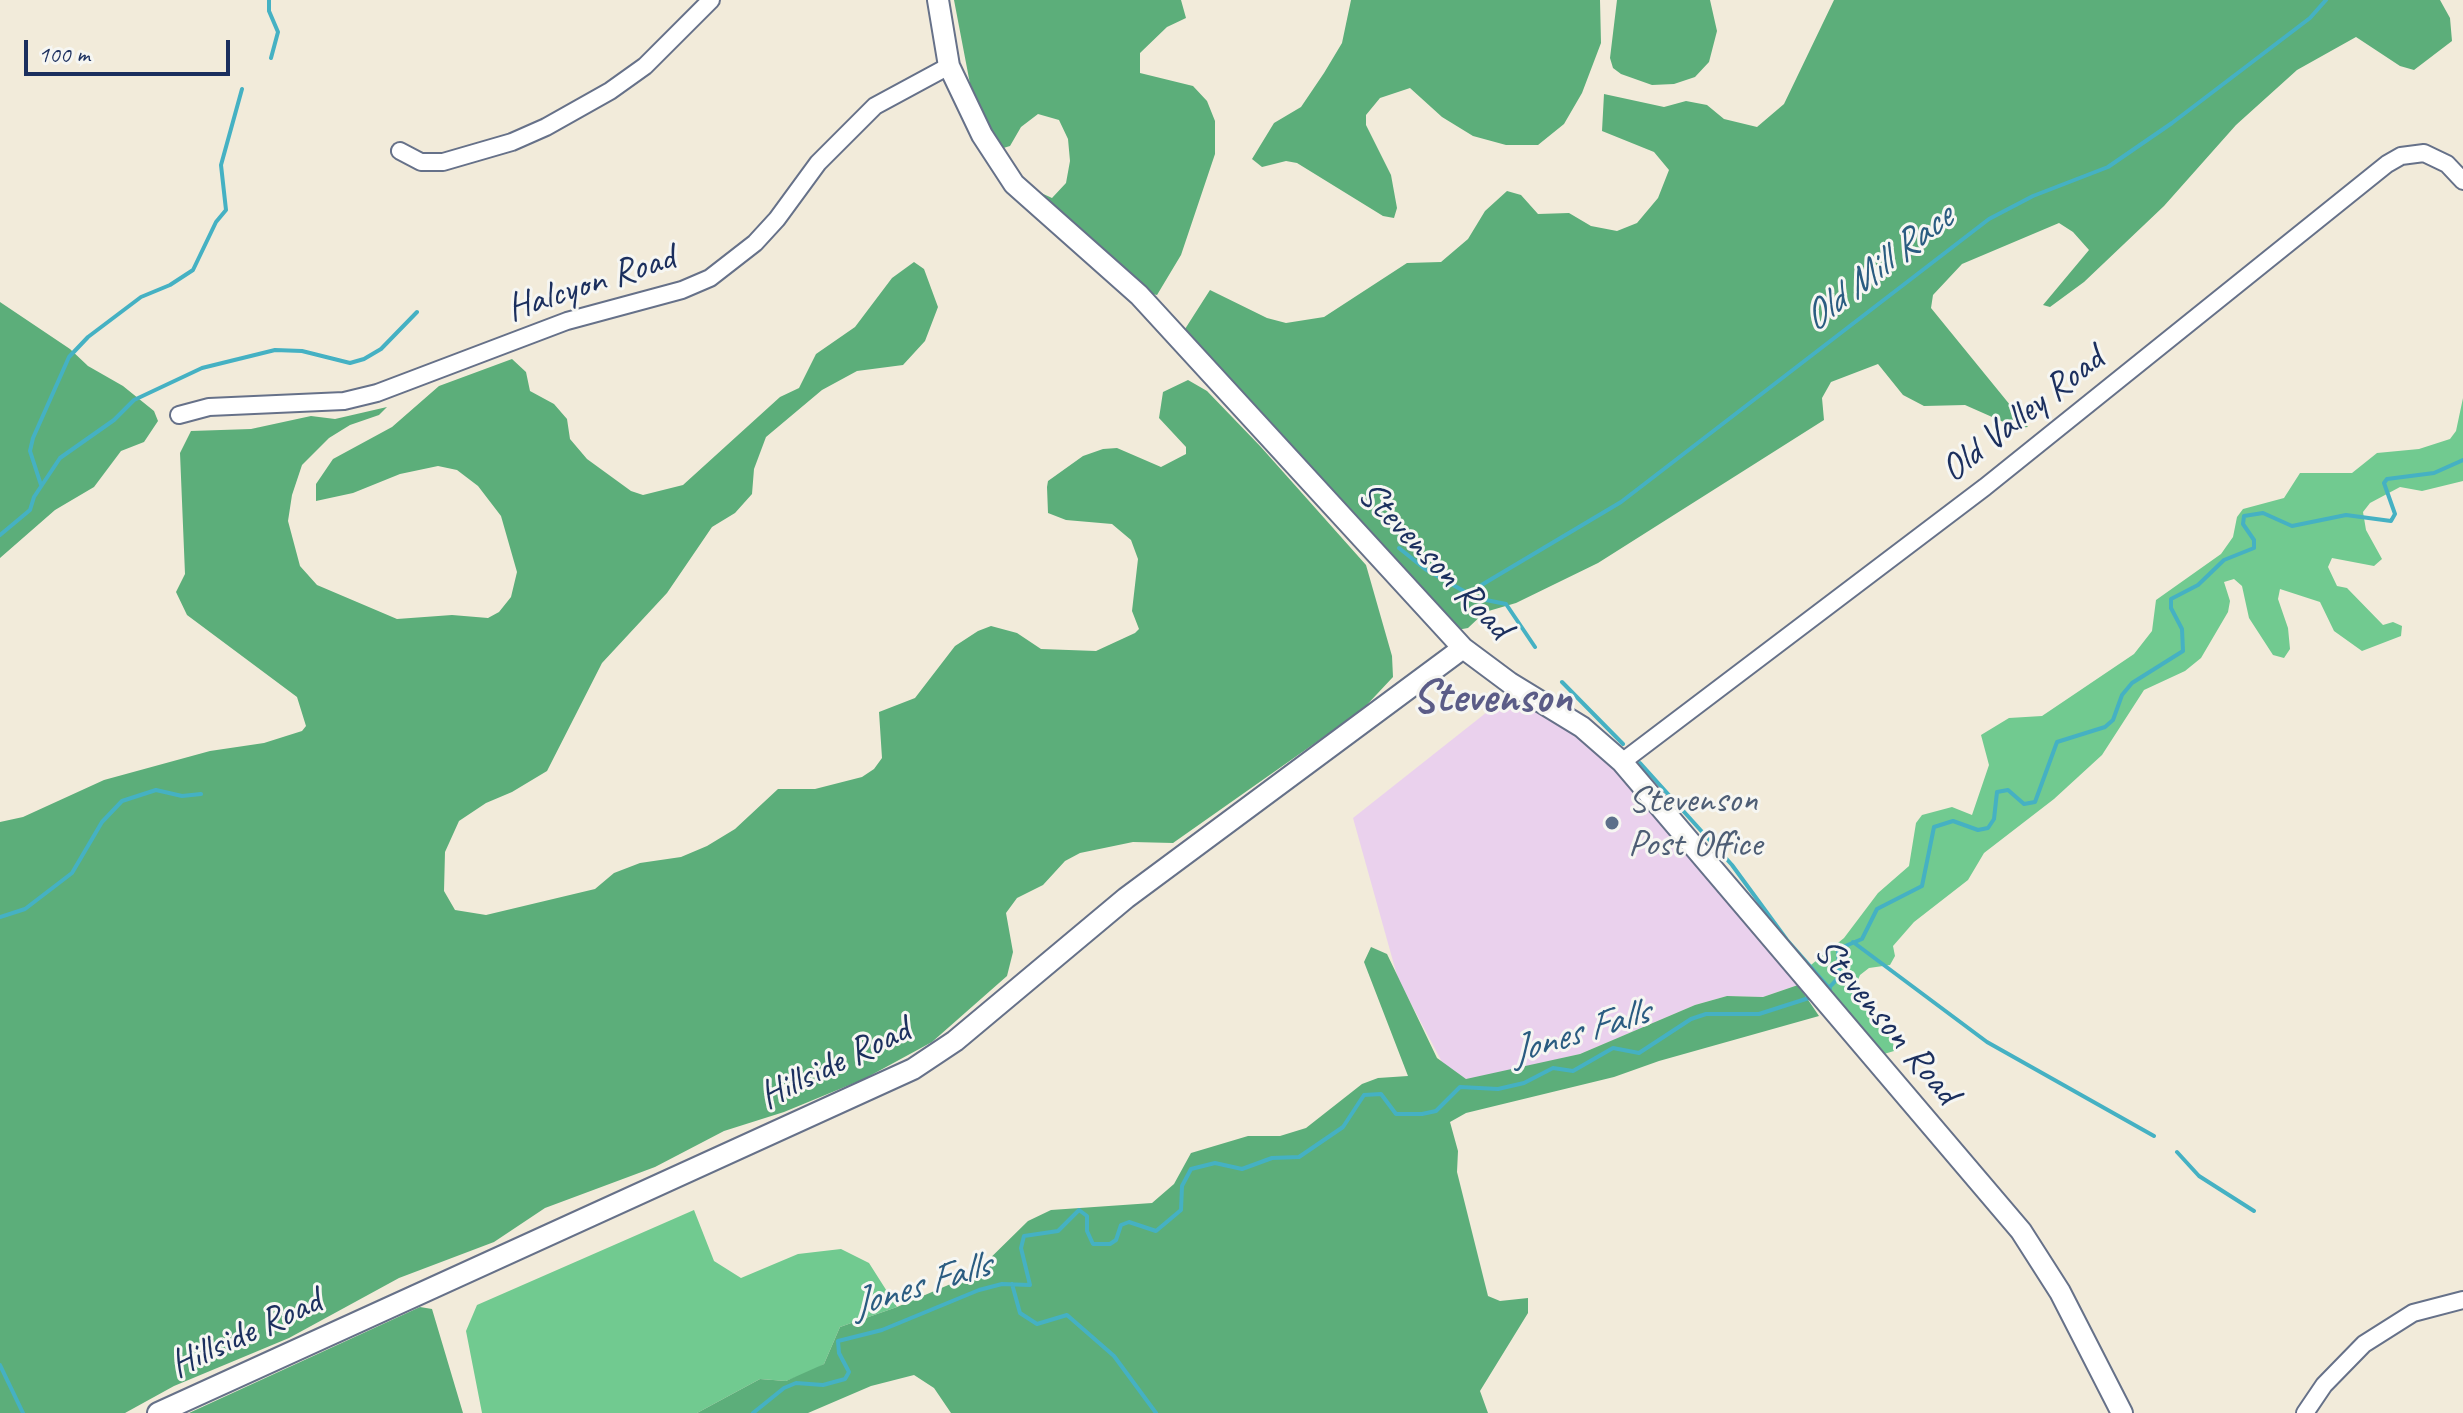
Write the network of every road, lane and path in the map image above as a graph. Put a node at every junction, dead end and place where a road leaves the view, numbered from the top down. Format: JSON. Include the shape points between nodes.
{"nodes":[{"id":1,"x":711,"y":0,"type":"edge"},
{"id":2,"x":938,"y":0,"type":"edge"},
{"id":3,"x":949,"y":66,"type":"junction"},
{"id":4,"x":400,"y":151,"type":"dead end"},
{"id":5,"x":2463,"y":181,"type":"edge"},
{"id":6,"x":179,"y":415,"type":"dead end"},
{"id":7,"x":1463,"y":648,"type":"junction"},
{"id":8,"x":1622,"y":762,"type":"junction"},
{"id":9,"x":2463,"y":1300,"type":"edge"},
{"id":10,"x":158,"y":1413,"type":"edge"},
{"id":11,"x":2122,"y":1413,"type":"edge"},
{"id":12,"x":2305,"y":1413,"type":"edge"}],
"edges":[{"from":1,"to":4,"type":"street","via":[[645,66],[546,127],[443,162],[421,162]]},
{"from":2,"to":3,"type":"street","name":"Stevenson Road"},
{"from":3,"to":6,"type":"street","name":"Halcyon Road","via":[[875,106],[818,163],[755,243],[710,278],[567,321],[377,393],[344,401],[209,407]]},
{"from":3,"to":7,"type":"street","name":"Stevenson Road","via":[[982,135],[1014,184],[1147,303]]},
{"from":5,"to":8,"type":"street","name":"Old Valley Road","via":[[2447,164],[2424,153],[2387,164],[1985,487]]},
{"from":7,"to":8,"type":"street","name":"Stevenson Road","via":[[1582,727]]},
{"from":7,"to":10,"type":"street","name":"Hillside Road","via":[[1126,898],[955,1041],[913,1069]]},
{"from":8,"to":11,"type":"street","name":"Stevenson Road","via":[[2021,1231],[2060,1292]]},
{"from":9,"to":12,"type":"street","via":[[2413,1313],[2364,1344]]}]}
